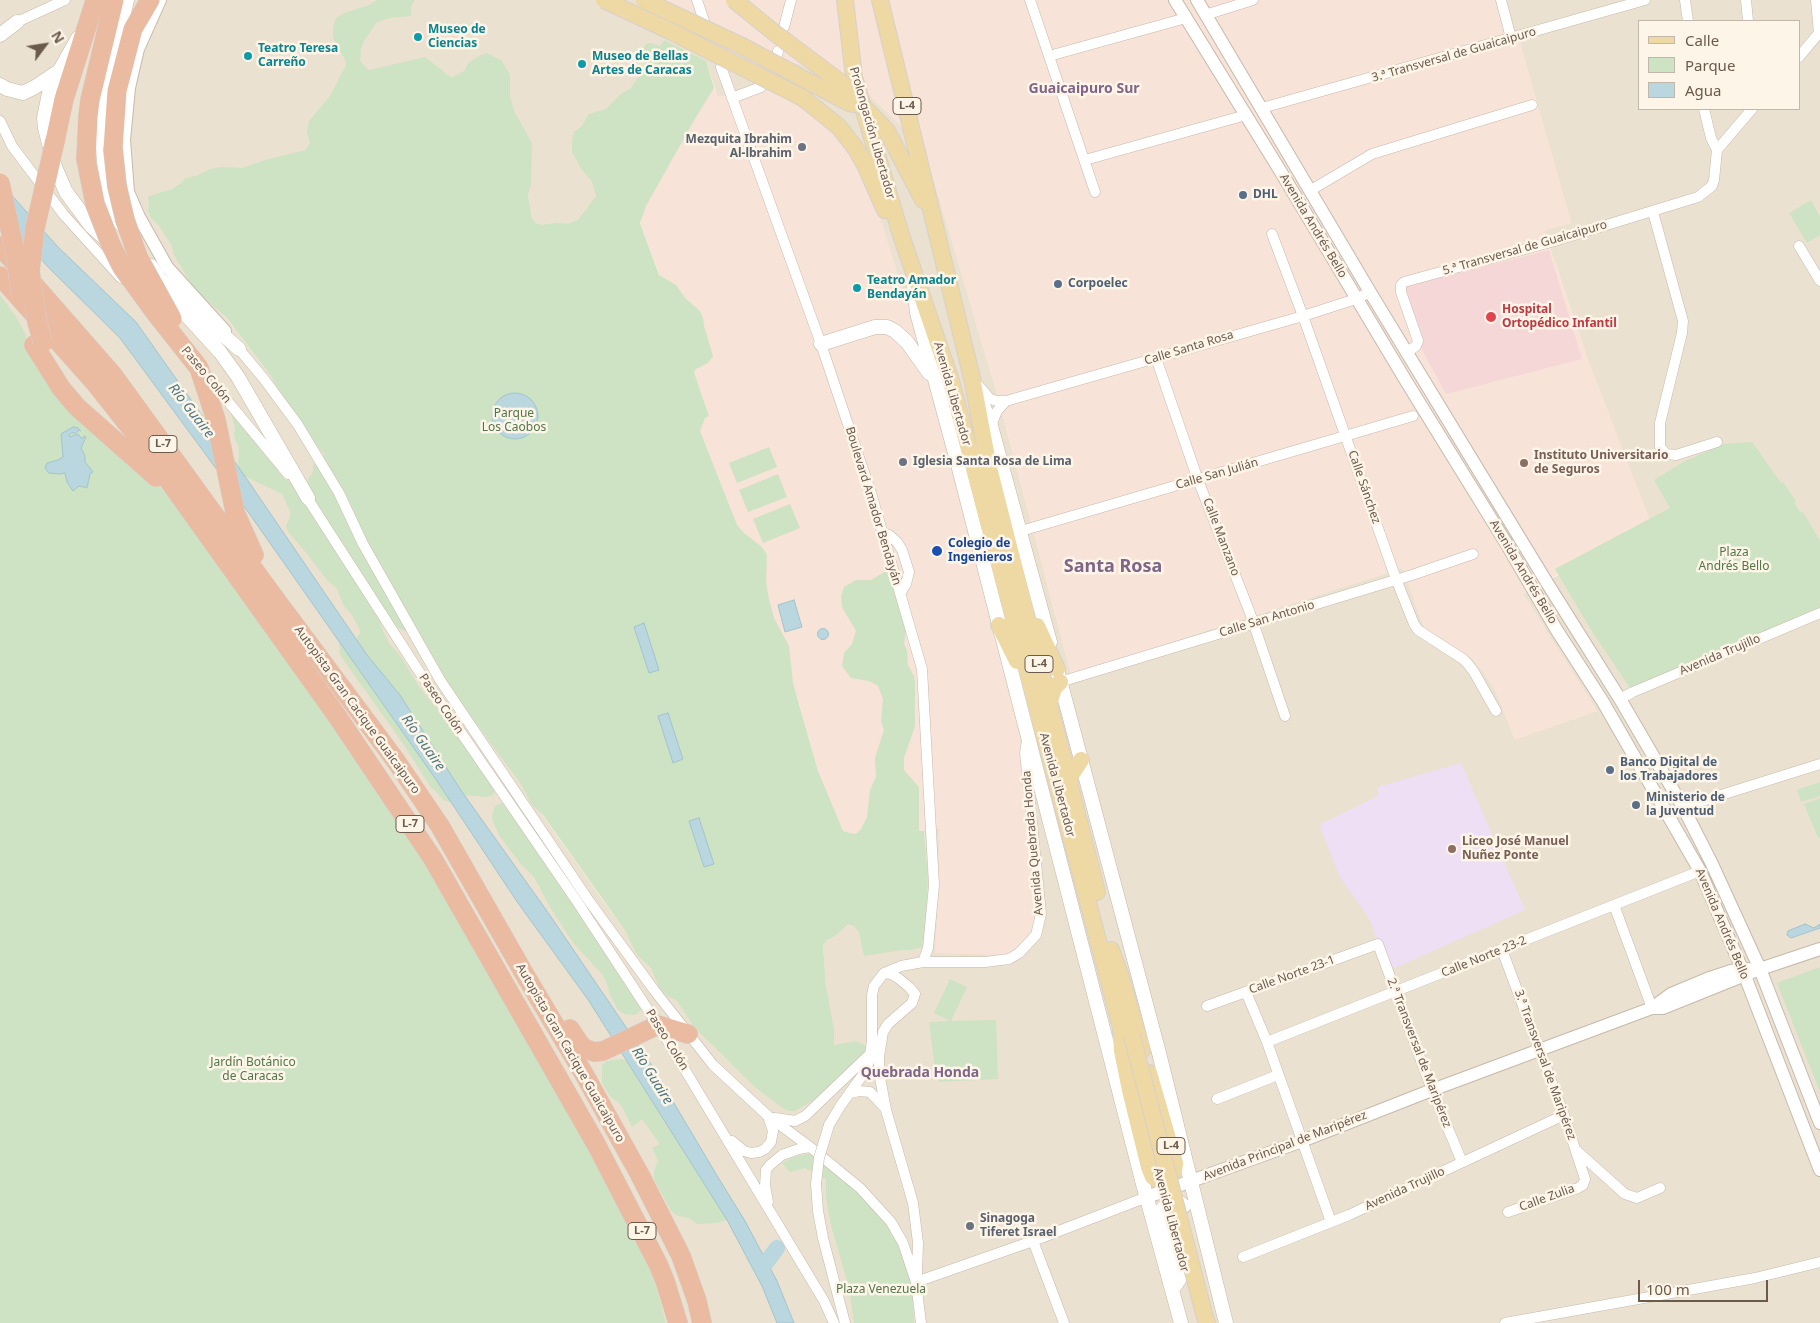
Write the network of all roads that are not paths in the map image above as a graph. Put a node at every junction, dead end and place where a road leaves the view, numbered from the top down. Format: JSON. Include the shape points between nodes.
{"nodes":[{"id":1,"x":65,"y":0,"type":"edge"},
{"id":2,"x":114,"y":0,"type":"edge"},
{"id":3,"x":127,"y":0,"type":"edge"},
{"id":4,"x":150,"y":0,"type":"edge"},
{"id":5,"x":160,"y":0,"type":"edge"},
{"id":6,"x":604,"y":0,"type":"edge"},
{"id":7,"x":644,"y":0,"type":"edge"},
{"id":8,"x":697,"y":0,"type":"edge"},
{"id":9,"x":734,"y":0,"type":"edge"},
{"id":10,"x":791,"y":0,"type":"edge"},
{"id":11,"x":836,"y":0,"type":"edge"},
{"id":12,"x":845,"y":0,"type":"edge"},
{"id":13,"x":880,"y":0,"type":"edge"},
{"id":14,"x":1030,"y":0,"type":"edge"},
{"id":15,"x":1175,"y":0,"type":"edge"},
{"id":16,"x":1197,"y":0,"type":"edge"},
{"id":17,"x":1253,"y":0,"type":"edge"},
{"id":18,"x":1501,"y":0,"type":"edge"},
{"id":19,"x":1645,"y":0,"type":"edge"},
{"id":20,"x":1685,"y":0,"type":"edge"},
{"id":21,"x":1746,"y":0,"type":"edge"},
{"id":22,"x":1816,"y":0,"type":"edge"},
{"id":23,"x":95,"y":1,"type":"edge"},
{"id":24,"x":1205,"y":14,"type":"junction"},
{"id":25,"x":1186,"y":18,"type":"junction"},
{"id":26,"x":1688,"y":20,"type":"edge"},
{"id":27,"x":1748,"y":20,"type":"edge"},
{"id":28,"x":704,"y":21,"type":"dead end"},
{"id":29,"x":17,"y":22,"type":"junction"},
{"id":30,"x":784,"y":27,"type":"dead end"},
{"id":31,"x":0,"y":28,"type":"edge"},
{"id":32,"x":0,"y":34,"type":"edge"},
{"id":33,"x":1511,"y":38,"type":"junction"},
{"id":34,"x":1049,"y":56,"type":"junction"},
{"id":35,"x":1800,"y":56,"type":"edge"},
{"id":36,"x":721,"y":67,"type":"dead end"},
{"id":37,"x":58,"y":71,"type":"junction"},
{"id":38,"x":854,"y":77,"type":"junction"},
{"id":39,"x":0,"y":85,"type":"edge"},
{"id":40,"x":761,"y":87,"type":"dead end"},
{"id":41,"x":732,"y":98,"type":"junction"},
{"id":42,"x":1532,"y":105,"type":"dead end"},
{"id":43,"x":863,"y":106,"type":"junction"},
{"id":44,"x":1262,"y":108,"type":"junction"},
{"id":45,"x":1704,"y":110,"type":"edge"},
{"id":46,"x":1751,"y":110,"type":"edge"},
{"id":47,"x":1246,"y":115,"type":"junction"},
{"id":48,"x":0,"y":121,"type":"edge"},
{"id":49,"x":1717,"y":150,"type":"junction"},
{"id":50,"x":1086,"y":160,"type":"junction"},
{"id":51,"x":0,"y":183,"type":"edge"},
{"id":52,"x":1311,"y":190,"type":"junction"},
{"id":53,"x":1095,"y":192,"type":"dead end"},
{"id":54,"x":930,"y":212,"type":"junction"},
{"id":55,"x":1653,"y":212,"type":"junction"},
{"id":56,"x":1272,"y":234,"type":"dead end"},
{"id":57,"x":904,"y":242,"type":"junction"},
{"id":58,"x":0,"y":246,"type":"edge"},
{"id":59,"x":1799,"y":246,"type":"dead end"},
{"id":60,"x":0,"y":276,"type":"edge"},
{"id":61,"x":1820,"y":281,"type":"edge"},
{"id":62,"x":1370,"y":292,"type":"junction"},
{"id":63,"x":1356,"y":298,"type":"junction"},
{"id":64,"x":1303,"y":316,"type":"junction"},
{"id":65,"x":39,"y":344,"type":"junction"},
{"id":66,"x":821,"y":344,"type":"junction"},
{"id":67,"x":239,"y":349,"type":"junction"},
{"id":68,"x":1407,"y":352,"type":"junction"},
{"id":69,"x":1156,"y":358,"type":"junction"},
{"id":70,"x":199,"y":368,"type":"junction"},
{"id":71,"x":972,"y":378,"type":"junction"},
{"id":72,"x":937,"y":387,"type":"junction"},
{"id":73,"x":1006,"y":401,"type":"junction"},
{"id":74,"x":1413,"y":416,"type":"dead end"},
{"id":75,"x":991,"y":426,"type":"junction"},
{"id":76,"x":1346,"y":437,"type":"junction"},
{"id":77,"x":1717,"y":442,"type":"dead end"},
{"id":78,"x":1198,"y":480,"type":"junction"},
{"id":79,"x":308,"y":498,"type":"junction"},
{"id":80,"x":198,"y":521,"type":"junction"},
{"id":81,"x":1021,"y":531,"type":"junction"},
{"id":82,"x":1473,"y":554,"type":"dead end"},
{"id":83,"x":1016,"y":576,"type":"junction"},
{"id":84,"x":1396,"y":579,"type":"junction"},
{"id":85,"x":271,"y":593,"type":"junction"},
{"id":86,"x":1820,"y":613,"type":"edge"},
{"id":87,"x":1254,"y":623,"type":"junction"},
{"id":88,"x":999,"y":624,"type":"junction"},
{"id":89,"x":1059,"y":676,"type":"junction"},
{"id":90,"x":1620,"y":699,"type":"junction"},
{"id":91,"x":1043,"y":706,"type":"junction"},
{"id":92,"x":1496,"y":711,"type":"dead end"},
{"id":93,"x":1285,"y":716,"type":"dead end"},
{"id":94,"x":1027,"y":736,"type":"junction"},
{"id":95,"x":1081,"y":760,"type":"junction"},
{"id":96,"x":1820,"y":764,"type":"edge"},
{"id":97,"x":1068,"y":780,"type":"junction"},
{"id":98,"x":1683,"y":807,"type":"junction"},
{"id":99,"x":1700,"y":871,"type":"junction"},
{"id":100,"x":1614,"y":905,"type":"junction"},
{"id":101,"x":1378,"y":944,"type":"joint"},
{"id":102,"x":1820,"y":949,"type":"edge"},
{"id":103,"x":1110,"y":950,"type":"junction"},
{"id":104,"x":1502,"y":950,"type":"junction"},
{"id":105,"x":923,"y":962,"type":"junction"},
{"id":106,"x":1760,"y":969,"type":"junction"},
{"id":107,"x":1743,"y":972,"type":"junction"},
{"id":108,"x":884,"y":973,"type":"junction"},
{"id":109,"x":525,"y":975,"type":"junction"},
{"id":110,"x":1246,"y":992,"type":"junction"},
{"id":111,"x":1396,"y":992,"type":"junction"},
{"id":112,"x":1207,"y":1006,"type":"dead end"},
{"id":113,"x":1652,"y":1008,"type":"junction"},
{"id":114,"x":653,"y":1027,"type":"junction"},
{"id":115,"x":1125,"y":1033,"type":"junction"},
{"id":116,"x":688,"y":1034,"type":"junction"},
{"id":117,"x":1267,"y":1042,"type":"junction"},
{"id":118,"x":1540,"y":1050,"type":"junction"},
{"id":119,"x":871,"y":1053,"type":"junction"},
{"id":120,"x":1278,"y":1074,"type":"junction"},
{"id":121,"x":1432,"y":1090,"type":"junction"},
{"id":122,"x":850,"y":1093,"type":"junction"},
{"id":123,"x":1217,"y":1098,"type":"dead end"},
{"id":124,"x":886,"y":1110,"type":"junction"},
{"id":125,"x":1564,"y":1115,"type":"junction"},
{"id":126,"x":768,"y":1116,"type":"junction"},
{"id":127,"x":1820,"y":1123,"type":"edge"},
{"id":128,"x":722,"y":1129,"type":"junction"},
{"id":129,"x":1302,"y":1141,"type":"junction"},
{"id":130,"x":810,"y":1147,"type":"junction"},
{"id":131,"x":1576,"y":1150,"type":"junction"},
{"id":132,"x":1462,"y":1162,"type":"junction"},
{"id":133,"x":1820,"y":1170,"type":"edge"},
{"id":134,"x":1190,"y":1182,"type":"junction"},
{"id":135,"x":1585,"y":1182,"type":"joint"},
{"id":136,"x":1660,"y":1188,"type":"dead end"},
{"id":137,"x":1194,"y":1196,"type":"junction"},
{"id":138,"x":1148,"y":1204,"type":"junction"},
{"id":139,"x":770,"y":1210,"type":"junction"},
{"id":140,"x":1508,"y":1212,"type":"dead end"},
{"id":141,"x":1331,"y":1222,"type":"junction"},
{"id":142,"x":1034,"y":1241,"type":"junction"},
{"id":143,"x":1243,"y":1257,"type":"dead end"},
{"id":144,"x":1820,"y":1262,"type":"edge"},
{"id":145,"x":916,"y":1282,"type":"junction"},
{"id":146,"x":1172,"y":1290,"type":"junction"},
{"id":147,"x":1219,"y":1295,"type":"junction"},
{"id":148,"x":1201,"y":1317,"type":"edge"},
{"id":149,"x":1530,"y":1321,"type":"edge"},
{"id":150,"x":678,"y":1323,"type":"edge"},
{"id":151,"x":702,"y":1323,"type":"edge"},
{"id":152,"x":834,"y":1323,"type":"edge"},
{"id":153,"x":845,"y":1323,"type":"edge"},
{"id":154,"x":921,"y":1323,"type":"edge"},
{"id":155,"x":1064,"y":1323,"type":"edge"},
{"id":156,"x":1181,"y":1323,"type":"edge"},
{"id":157,"x":1226,"y":1323,"type":"edge"},
{"id":158,"x":1505,"y":1323,"type":"edge"}],
"edges":[{"from":1,"to":29,"type":"street"},
{"from":2,"to":70,"type":"highway","bridge":true,"via":[[88,117],[86,159],[95,204],[122,267]]},
{"from":3,"to":67,"type":"main road","via":[[101,109],[105,184],[110,204],[160,279]]},
{"from":4,"to":70,"type":"highway","bridge":true,"via":[[133,29],[117,91],[113,149],[117,186],[138,257]]},
{"from":5,"to":67,"type":"street","via":[[138,49],[129,88],[124,140],[128,192],[167,267]]},
{"from":6,"to":57,"type":"main road","number":"L-4","bridge":true,"via":[[804,98],[839,127],[856,149]]},
{"from":7,"to":43,"type":"main road","bridge":true,"via":[[742,46],[850,103]]},
{"from":8,"to":28,"type":"street"},
{"from":9,"to":43,"type":"main road","bridge":true,"via":[[856,94]]},
{"from":10,"to":30,"type":"street"},
{"from":11,"to":38,"type":"main road","number":"L-4"},
{"from":12,"to":38,"type":"main road","name":"Prolongación Libertador","number":"L-4"},
{"from":13,"to":54,"type":"main road","number":"L-4"},
{"from":14,"to":34,"type":"street"},
{"from":15,"to":25,"type":"street","name":"Avenida Andrés Bello"},
{"from":16,"to":24,"type":"street","name":"Avenida Andrés Bello"},
{"from":17,"to":24,"type":"street"},
{"from":18,"to":33,"type":"street"},
{"from":19,"to":33,"type":"street","name":"3.ª Transversal de Guaicaipuro"},
{"from":20,"to":26,"type":"street"},
{"from":21,"to":27,"type":"street"},
{"from":22,"to":35,"type":"street","via":[[1819,33]]},
{"from":23,"to":37,"type":"main road","via":[[78,39]]},
{"from":23,"to":65,"type":"highway","bridge":true,"via":[[64,99],[35,228],[30,271]]},
{"from":24,"to":44,"type":"street","name":"Avenida Andrés Bello"},
{"from":25,"to":34,"type":"street"},
{"from":25,"to":47,"type":"street","name":"Avenida Andrés Bello"},
{"from":29,"to":31,"type":"main road"},
{"from":29,"to":32,"type":"main road"},
{"from":33,"to":44,"type":"street","name":"3.ª Transversal de Guaicaipuro"},
{"from":34,"to":50,"type":"street"},
{"from":36,"to":41,"type":"street","name":"Boulevard Amador Bendayán"},
{"from":37,"to":39,"type":"main road","via":[[23,93]]},
{"from":37,"to":79,"type":"main road","via":[[50,88],[44,118],[54,167],[66,192],[91,226],[188,317],[220,352],[255,404]]},
{"from":38,"to":57,"type":"main road","name":"Prolongación Libertador","number":"L-4"},
{"from":40,"to":41,"type":"street"},
{"from":41,"to":66,"type":"street","name":"Boulevard Amador Bendayán"},
{"from":42,"to":52,"type":"street","via":[[1372,154]]},
{"from":43,"to":54,"type":"main road","via":[[887,131]]},
{"from":44,"to":52,"type":"street","name":"Avenida Andrés Bello"},
{"from":45,"to":49,"type":"street"},
{"from":46,"to":49,"type":"street"},
{"from":47,"to":50,"type":"street"},
{"from":47,"to":63,"type":"street","name":"Avenida Andrés Bello"},
{"from":48,"to":79,"type":"street","name":"Paseo Colón","via":[[12,146],[64,215],[178,340]]},
{"from":49,"to":55,"type":"street","name":"5.ª Transversal de Guaicaipuro","via":[[1714,180],[1708,190],[1698,197]]},
{"from":50,"to":53,"type":"street"},
{"from":51,"to":65,"type":"highway","bridge":true,"via":[[25,324]]},
{"from":52,"to":62,"type":"street","name":"Avenida Andrés Bello"},
{"from":54,"to":71,"type":"main road","name":"Avenida Libertador","number":"L-4"},
{"from":55,"to":68,"type":"street","name":"5.ª Transversal de Guaicaipuro","via":[[1404,282],[1401,292],[1418,341]]},
{"from":55,"to":77,"type":"street","via":[[1683,321],[1660,423],[1660,447],[1666,454],[1676,454]]},
{"from":56,"to":64,"type":"street","name":"Calle Sánchez"},
{"from":57,"to":72,"type":"main road","name":"Avenida Libertador","number":"L-4","via":[[917,313]]},
{"from":57,"to":91,"type":"main road","name":"Avenida Libertador","number":"L-4","via":[[951,381]]},
{"from":58,"to":85,"type":"highway","name":"Autopista Gran Cacique Guaicaipuro","number":"L-7","via":[[113,374]]},
{"from":59,"to":61,"type":"street"},
{"from":60,"to":80,"type":"highway","name":"Autopista Gran Cacique Guaicaipuro","number":"L-7","via":[[96,384]]},
{"from":62,"to":63,"type":"street","name":"Calle Santa Rosa"},
{"from":62,"to":68,"type":"street","name":"Avenida Andrés Bello"},
{"from":63,"to":64,"type":"street","name":"Calle Santa Rosa"},
{"from":63,"to":99,"type":"street","name":"Avenida Andrés Bello","via":[[1603,702]]},
{"from":64,"to":69,"type":"street","name":"Calle Santa Rosa"},
{"from":64,"to":76,"type":"street","name":"Calle Sánchez"},
{"from":65,"to":80,"type":"highway","via":[[61,388],[77,407],[146,467]]},
{"from":66,"to":72,"type":"main road","via":[[875,327],[887,327],[911,348]]},
{"from":66,"to":105,"type":"street","name":"Boulevard Amador Bendayán","via":[[883,533],[920,658],[924,682],[934,885],[928,948]]},
{"from":67,"to":116,"type":"street","name":"Paseo Colón","via":[[298,425],[340,493],[368,552],[440,680],[589,901]]},
{"from":68,"to":90,"type":"street","name":"Avenida Andrés Bello"},
{"from":69,"to":73,"type":"street","name":"Calle Santa Rosa"},
{"from":69,"to":78,"type":"street","name":"Calle Manzano"},
{"from":70,"to":85,"type":"highway","via":[[216,420],[235,512]]},
{"from":71,"to":73,"type":"street","via":[[990,399]]},
{"from":71,"to":75,"type":"main road","name":"Avenida Libertador","number":"L-4"},
{"from":71,"to":83,"type":"main road","name":"Avenida Libertador","number":"L-4","via":[[989,468]]},
{"from":72,"to":88,"type":"main road","name":"Avenida Libertador","number":"L-4"},
{"from":73,"to":75,"type":"street","via":[[997,411]]},
{"from":74,"to":76,"type":"street","name":"Calle San Julián"},
{"from":75,"to":81,"type":"main road","name":"Avenida Libertador","number":"L-4"},
{"from":76,"to":78,"type":"street","name":"Calle San Julián"},
{"from":76,"to":84,"type":"street","name":"Calle Sánchez"},
{"from":78,"to":81,"type":"street","name":"Calle San Julián"},
{"from":78,"to":87,"type":"street","name":"Calle Manzano"},
{"from":79,"to":114,"type":"street","name":"Paseo Colón","via":[[416,667],[576,900]]},
{"from":80,"to":150,"type":"highway","name":"Autopista Gran Cacique Guaicaipuro","number":"L-7","via":[[338,716],[433,859],[596,1144],[666,1281]]},
{"from":81,"to":89,"type":"main road","name":"Avenida Libertador","number":"L-4"},
{"from":82,"to":84,"type":"street","name":"Calle San Antonio"},
{"from":83,"to":89,"type":"main road","number":"L-4"},
{"from":83,"to":91,"type":"main road","name":"Avenida Libertador","number":"L-4"},
{"from":84,"to":87,"type":"street","name":"Calle San Antonio"},
{"from":84,"to":92,"type":"street","name":"Calle Sánchez","via":[[1418,630],[1468,664]]},
{"from":85,"to":109,"type":"highway","name":"Autopista Gran Cacique Guaicaipuro","number":"L-7","via":[[435,818]]},
{"from":86,"to":90,"type":"street","name":"Avenida Trujillo"},
{"from":87,"to":89,"type":"street","name":"Calle San Antonio"},
{"from":87,"to":93,"type":"street","name":"Calle Manzano"},
{"from":88,"to":91,"type":"main road","number":"L-4"},
{"from":88,"to":94,"type":"main road","name":"Avenida Libertador","number":"L-4"},
{"from":89,"to":91,"type":"main road"},
{"from":89,"to":95,"type":"main road","name":"Avenida Libertador","number":"L-4"},
{"from":90,"to":98,"type":"street","name":"Avenida Andrés Bello"},
{"from":91,"to":97,"type":"main road","name":"Avenida Libertador","number":"L-4"},
{"from":91,"to":115,"type":"main road","name":"Avenida Libertador","number":"L-4"},
{"from":94,"to":105,"type":"street","name":"Avenida Quebrada Honda","via":[[1025,754],[1041,914],[1036,935],[1009,959]]},
{"from":94,"to":138,"type":"main road","name":"Avenida Libertador","number":"L-4"},
{"from":95,"to":97,"type":"main road"},
{"from":95,"to":134,"type":"main road","name":"Avenida Libertador","number":"L-4"},
{"from":96,"to":98,"type":"street"},
{"from":97,"to":103,"type":"main road","name":"Avenida Libertador","number":"L-4"},
{"from":98,"to":106,"type":"street","name":"Avenida Andrés Bello"},
{"from":99,"to":100,"type":"street","name":"Calle Norte 23-2"},
{"from":99,"to":107,"type":"street","name":"Avenida Andrés Bello"},
{"from":100,"to":104,"type":"street","name":"Calle Norte 23-2"},
{"from":100,"to":113,"type":"street"},
{"from":101,"to":110,"type":"street","name":"Calle Norte 23-1"},
{"from":101,"to":111,"type":"street","name":"2.ª Transversal de Maripérez"},
{"from":102,"to":106,"type":"street","name":"Avenida Principal de Maripérez"},
{"from":103,"to":115,"type":"main road","name":"Avenida Libertador","number":"L-4"},
{"from":103,"to":115,"type":"main road","number":"L-4","via":[[1120,974],[1175,1163],[1174,1171],[1157,1179],[1149,1168],[1130,1090],[1122,1051]]},
{"from":104,"to":111,"type":"street","name":"Calle Norte 23-2"},
{"from":104,"to":118,"type":"street","name":"3.ª Transversal de Maripérez"},
{"from":105,"to":108,"type":"street","name":"Avenida Quebrada Honda"},
{"from":106,"to":107,"type":"street","name":"Avenida Principal de Maripérez"},
{"from":106,"to":127,"type":"street","name":"Avenida Andrés Bello"},
{"from":107,"to":113,"type":"street","name":"Avenida Principal de Maripérez","via":[[1726,972],[1671,994]]},
{"from":107,"to":133,"type":"street","name":"Avenida Andrés Bello"},
{"from":108,"to":119,"type":"street","via":[[874,986],[872,995]]},
{"from":108,"to":124,"type":"street","via":[[898,978],[915,994],[912,1003],[888,1024],[881,1042],[879,1072]]},
{"from":109,"to":114,"type":"highway","via":[[561,1014],[584,1048],[603,1051]]},
{"from":109,"to":151,"type":"highway","name":"Autopista Gran Cacique Guaicaipuro","number":"L-7","via":[[584,1074],[660,1214],[682,1258]]},
{"from":110,"to":112,"type":"street","name":"Calle Norte 23-1"},
{"from":110,"to":117,"type":"street"},
{"from":111,"to":117,"type":"street","name":"Calle Norte 23-2"},
{"from":111,"to":121,"type":"street","name":"2.ª Transversal de Maripérez"},
{"from":113,"to":118,"type":"street","name":"Avenida Principal de Maripérez"},
{"from":114,"to":116,"type":"highway"},
{"from":114,"to":128,"type":"street","name":"Paseo Colón"},
{"from":115,"to":148,"type":"main road","name":"Avenida Libertador","number":"L-4","bridge":true},
{"from":116,"to":126,"type":"street","name":"Paseo Colón","via":[[712,1064]]},
{"from":117,"to":120,"type":"street"},
{"from":118,"to":121,"type":"street","name":"Avenida Principal de Maripérez"},
{"from":118,"to":125,"type":"street","name":"3.ª Transversal de Maripérez"},
{"from":119,"to":122,"type":"street","via":[[866,1069]]},
{"from":119,"to":126,"type":"street","via":[[800,1119],[788,1121]]},
{"from":120,"to":123,"type":"street"},
{"from":120,"to":129,"type":"street"},
{"from":121,"to":129,"type":"street","name":"Avenida Principal de Maripérez"},
{"from":121,"to":132,"type":"street","name":"2.ª Transversal de Maripérez"},
{"from":122,"to":124,"type":"street","via":[[870,1092]]},
{"from":122,"to":153,"type":"street","bridge":true,"via":[[829,1125],[818,1158],[816,1184],[823,1238]]},
{"from":124,"to":145,"type":"street","via":[[913,1203],[918,1243]]},
{"from":125,"to":131,"type":"street","name":"3.ª Transversal de Maripérez"},
{"from":125,"to":132,"type":"street","name":"Avenida Trujillo"},
{"from":126,"to":128,"type":"street","via":[[773,1131],[771,1142],[759,1152],[744,1151]]},
{"from":126,"to":130,"type":"street","name":"Paseo Colón"},
{"from":128,"to":139,"type":"street","name":"Paseo Colón"},
{"from":129,"to":134,"type":"street","name":"Avenida Principal de Maripérez"},
{"from":129,"to":141,"type":"street"},
{"from":130,"to":139,"type":"street","via":[[782,1155],[766,1170],[765,1186]]},
{"from":130,"to":145,"type":"street","name":"Paseo Colón","via":[[860,1188],[891,1222],[903,1243]]},
{"from":131,"to":135,"type":"street","name":"3.ª Transversal de Maripérez"},
{"from":131,"to":136,"type":"street","via":[[1625,1194],[1637,1198]]},
{"from":132,"to":141,"type":"street","name":"Avenida Trujillo"},
{"from":134,"to":137,"type":"main road","name":"Avenida Libertador","number":"L-4"},
{"from":134,"to":138,"type":"street","name":"Avenida Principal de Maripérez"},
{"from":135,"to":140,"type":"street","name":"Calle Zulia","via":[[1578,1188]]},
{"from":137,"to":138,"type":"main road","via":[[1187,1192]]},
{"from":137,"to":147,"type":"main road","name":"Avenida Libertador","number":"L-4"},
{"from":138,"to":142,"type":"street","name":"Avenida Principal de Maripérez"},
{"from":138,"to":146,"type":"main road","name":"Avenida Libertador","number":"L-4"},
{"from":139,"to":152,"type":"street","name":"Paseo Colón"},
{"from":141,"to":143,"type":"street","name":"Avenida Trujillo"},
{"from":142,"to":145,"type":"street","name":"Avenida Principal de Maripérez"},
{"from":142,"to":155,"type":"street"},
{"from":144,"to":149,"type":"street","via":[[1755,1278]]},
{"from":145,"to":154,"type":"street","name":"Paseo Colón"},
{"from":146,"to":147,"type":"main road","number":"L-4","via":[[1180,1274],[1162,1209],[1180,1202],[1185,1209],[1203,1278]]},
{"from":146,"to":156,"type":"main road","name":"Avenida Libertador","number":"L-4"},
{"from":147,"to":157,"type":"main road","name":"Avenida Libertador","number":"L-4"},
{"from":149,"to":158,"type":"street"}]}
